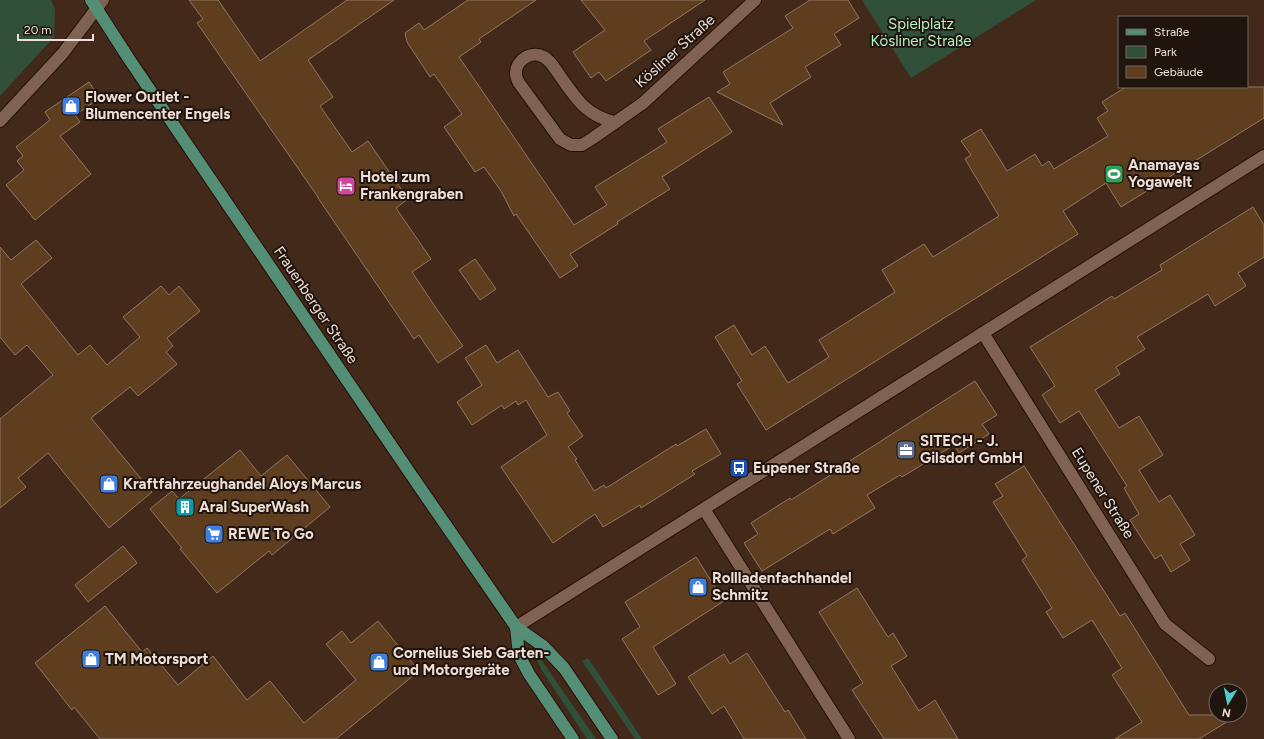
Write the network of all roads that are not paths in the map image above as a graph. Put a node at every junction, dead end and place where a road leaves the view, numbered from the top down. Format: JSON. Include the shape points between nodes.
{"nodes":[{"id":1,"x":755,"y":0,"type":"edge"},
{"id":2,"x":97,"y":3,"type":"edge"},
{"id":3,"x":0,"y":120,"type":"edge"},
{"id":4,"x":614,"y":122,"type":"junction"},
{"id":5,"x":1264,"y":156,"type":"edge"},
{"id":6,"x":983,"y":333,"type":"junction"},
{"id":7,"x":704,"y":509,"type":"junction"},
{"id":8,"x":516,"y":627,"type":"junction"},
{"id":9,"x":1209,"y":659,"type":"dead end"},
{"id":10,"x":573,"y":739,"type":"edge"},
{"id":11,"x":612,"y":739,"type":"edge"},
{"id":12,"x":849,"y":739,"type":"edge"}],
"edges":[{"from":1,"to":4,"type":"street","name":"Kösliner Straße","via":[[642,103]]},
{"from":2,"to":3,"type":"street","via":[[63,53]]},
{"from":2,"to":8,"type":"main road","name":"Frauenberger Straße","via":[[133,65]]},
{"from":4,"to":4,"type":"street","name":"Kösliner Straße","via":[[602,120],[582,105],[545,58],[529,55],[517,67],[519,83],[560,139],[571,145],[582,145]]},
{"from":5,"to":6,"type":"street"},
{"from":6,"to":7,"type":"street"},
{"from":6,"to":9,"type":"street","name":"Eupener Straße","via":[[1165,624]]},
{"from":7,"to":8,"type":"street"},
{"from":7,"to":12,"type":"street"},
{"from":8,"to":10,"type":"main road","name":"Frauenberger Straße","via":[[519,656]]},
{"from":8,"to":11,"type":"main road","name":"Frauenberger Straße","via":[[543,646],[564,668]]}]}
